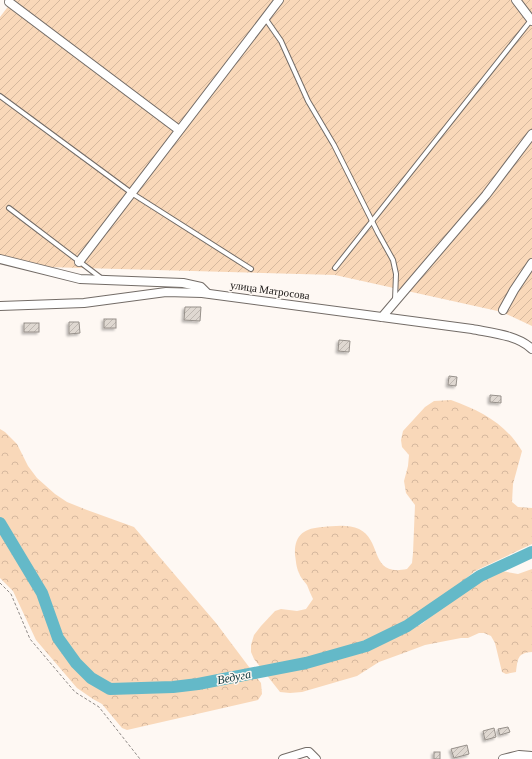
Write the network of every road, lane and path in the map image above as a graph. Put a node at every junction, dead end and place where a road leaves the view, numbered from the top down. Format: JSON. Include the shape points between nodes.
{"nodes":[{"id":1,"x":516,"y":0,"type":"edge"},
{"id":2,"x":276,"y":1,"type":"edge"},
{"id":3,"x":9,"y":2,"type":"dead end"},
{"id":4,"x":265,"y":18,"type":"junction"},
{"id":5,"x":531,"y":21,"type":"edge"},
{"id":6,"x":0,"y":96,"type":"edge"},
{"id":7,"x":179,"y":130,"type":"junction"},
{"id":8,"x":532,"y":134,"type":"edge"},
{"id":9,"x":131,"y":193,"type":"junction"},
{"id":10,"x":9,"y":208,"type":"dead end"},
{"id":11,"x":372,"y":220,"type":"junction"},
{"id":12,"x":0,"y":259,"type":"edge"},
{"id":13,"x":79,"y":262,"type":"junction"},
{"id":14,"x":532,"y":263,"type":"edge"},
{"id":15,"x":335,"y":268,"type":"dead end"},
{"id":16,"x":252,"y":270,"type":"dead end"},
{"id":17,"x":103,"y":280,"type":"junction"},
{"id":18,"x":207,"y":293,"type":"junction"},
{"id":19,"x":394,"y":302,"type":"junction"},
{"id":20,"x":0,"y":306,"type":"edge"},
{"id":21,"x":503,"y":310,"type":"dead end"},
{"id":22,"x":382,"y":317,"type":"junction"},
{"id":23,"x":532,"y":349,"type":"edge"},
{"id":24,"x":0,"y":583,"type":"edge"},
{"id":25,"x":532,"y":756,"type":"edge"},
{"id":26,"x":521,"y":757,"type":"edge"},
{"id":27,"x":140,"y":759,"type":"edge"},
{"id":28,"x":283,"y":759,"type":"edge"},
{"id":29,"x":316,"y":759,"type":"edge"},
{"id":30,"x":503,"y":759,"type":"edge"}],
"edges":[{"from":1,"to":5,"type":"street"},
{"from":2,"to":4,"type":"street"},
{"from":3,"to":7,"type":"street"},
{"from":4,"to":7,"type":"street"},
{"from":4,"to":11,"type":"lane","via":[[281,41],[308,101],[334,145]]},
{"from":5,"to":11,"type":"lane"},
{"from":6,"to":9,"type":"lane"},
{"from":7,"to":9,"type":"street"},
{"from":8,"to":19,"type":"street","via":[[486,195]]},
{"from":9,"to":13,"type":"street"},
{"from":9,"to":16,"type":"lane"},
{"from":10,"to":13,"type":"lane"},
{"from":11,"to":15,"type":"lane"},
{"from":11,"to":19,"type":"lane","via":[[393,260],[396,274]]},
{"from":12,"to":17,"type":"street","via":[[80,279]]},
{"from":13,"to":17,"type":"lane"},
{"from":14,"to":21,"type":"street"},
{"from":17,"to":18,"type":"street","via":[[183,283],[200,287]]},
{"from":18,"to":20,"type":"street","name":"улица Матросова","via":[[166,292],[84,303]]},
{"from":18,"to":22,"type":"street","name":"улица Матросова"},
{"from":19,"to":22,"type":"street"},
{"from":22,"to":23,"type":"street","name":"улица Матросова","via":[[499,334],[516,339]]},
{"from":24,"to":27,"type":"path","via":[[12,594],[30,639],[75,692],[99,707]]},
{"from":25,"to":26,"type":"street"},
{"from":26,"to":30,"type":"street"},
{"from":28,"to":29,"type":"street","via":[[309,752]]}]}
